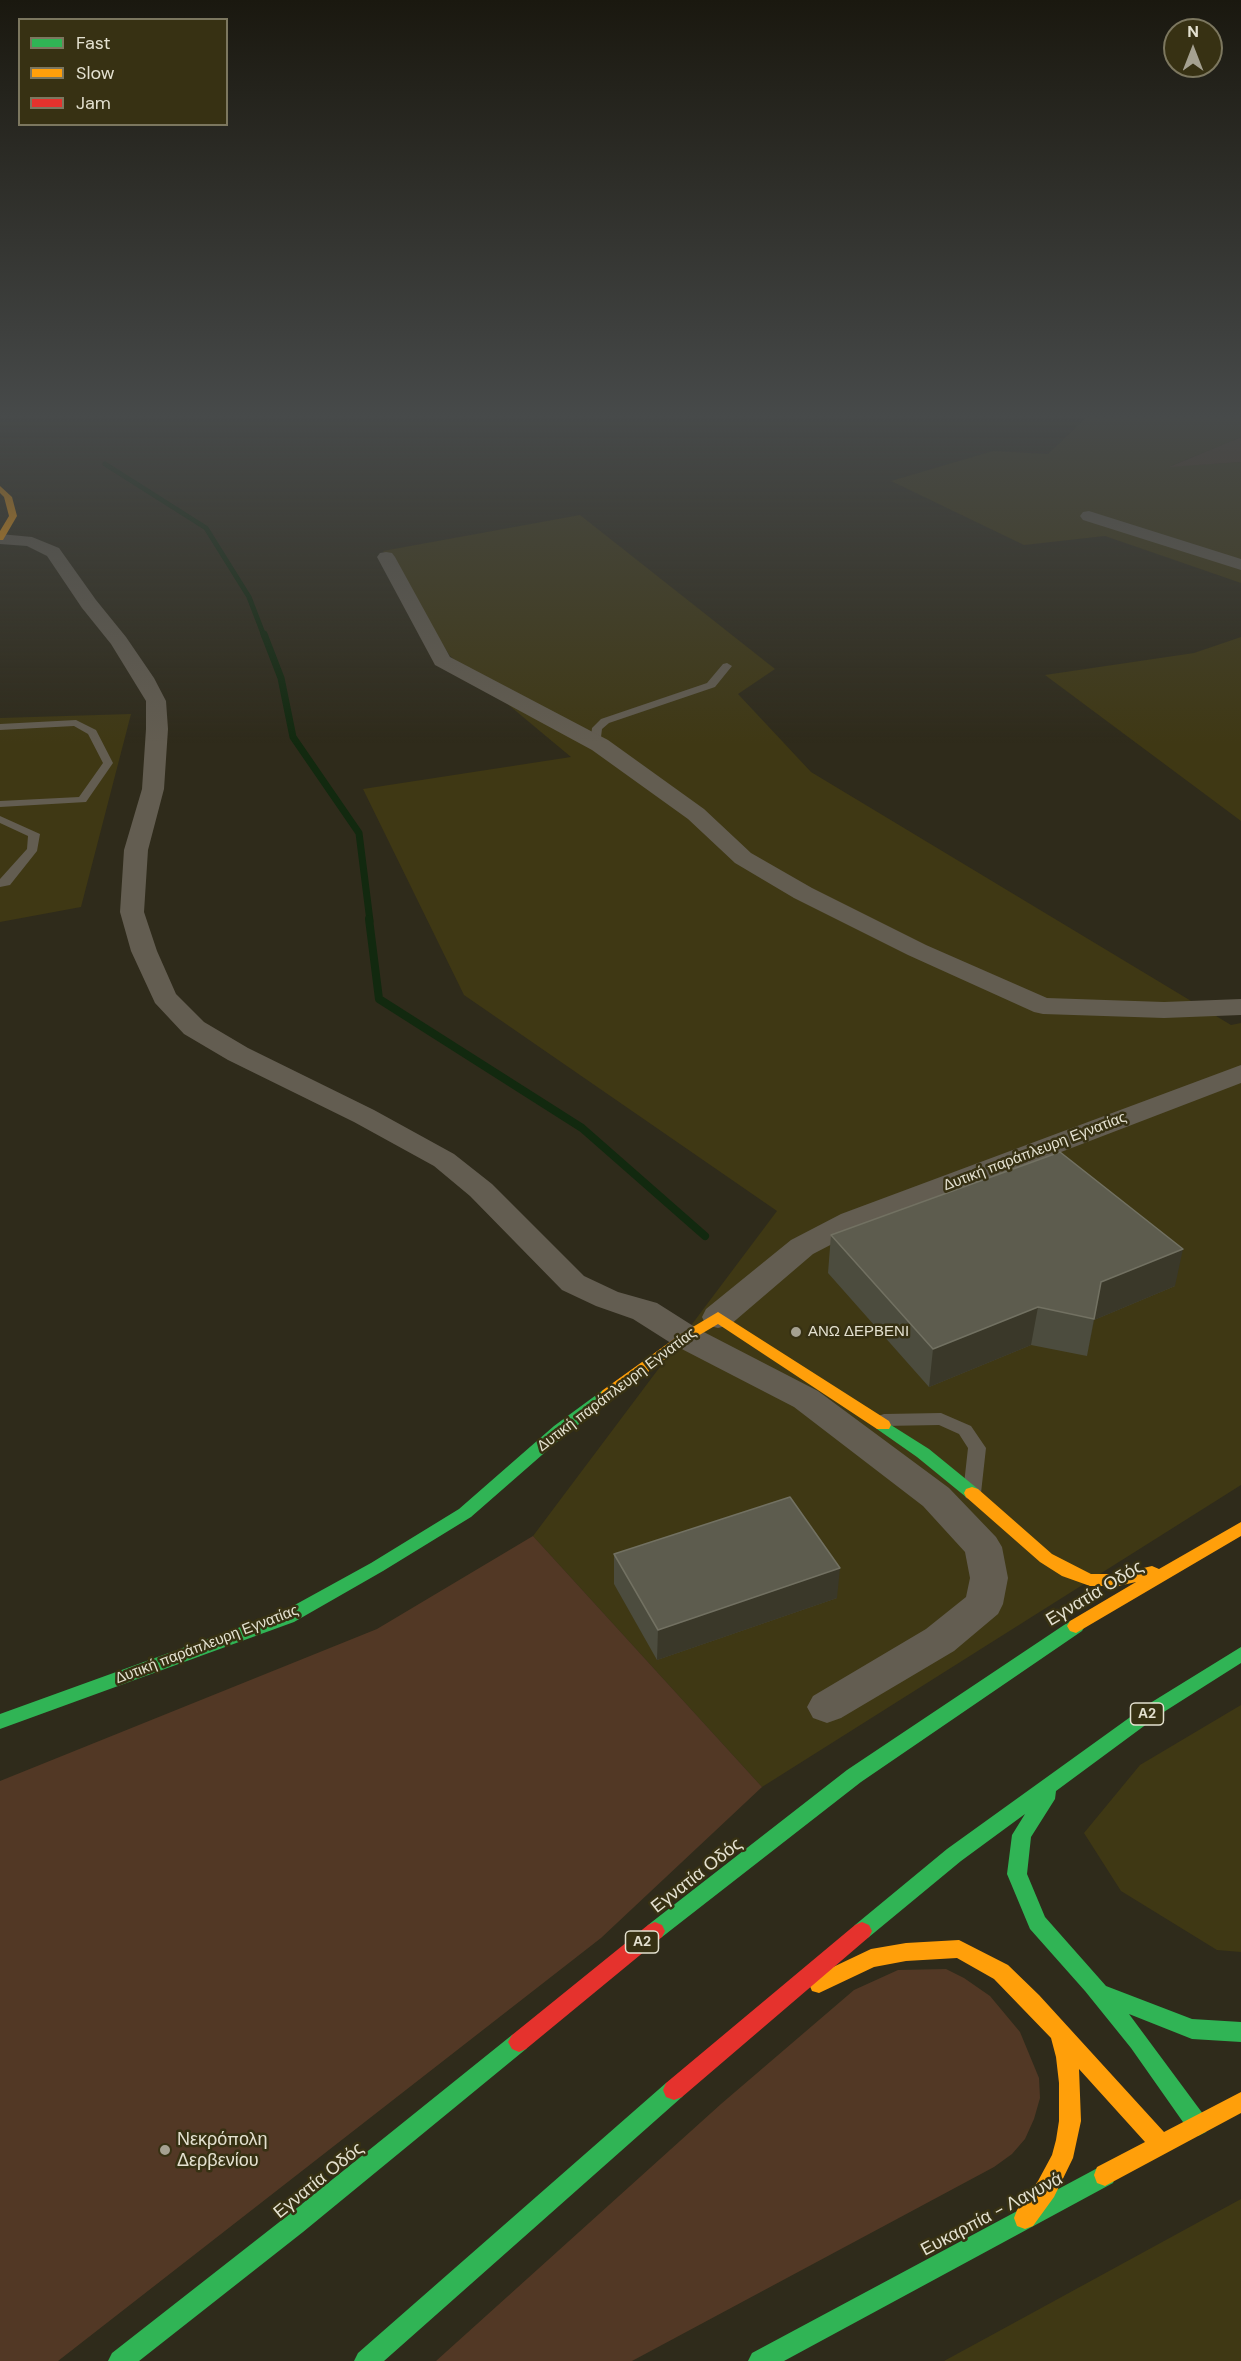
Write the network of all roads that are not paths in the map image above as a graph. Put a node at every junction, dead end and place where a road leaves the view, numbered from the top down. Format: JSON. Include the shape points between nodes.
{"nodes":[{"id":1,"x":9,"y":523,"type":"edge"},
{"id":2,"x":1111,"y":523,"type":"edge"},
{"id":3,"x":0,"y":538,"type":"edge"},
{"id":4,"x":386,"y":557,"type":"dead end"},
{"id":5,"x":1241,"y":565,"type":"edge"},
{"id":6,"x":727,"y":666,"type":"dead end"},
{"id":7,"x":0,"y":728,"type":"edge"},
{"id":8,"x":600,"y":745,"type":"junction"},
{"id":9,"x":0,"y":804,"type":"edge"},
{"id":10,"x":0,"y":819,"type":"edge"},
{"id":11,"x":0,"y":883,"type":"edge"},
{"id":12,"x":1241,"y":1007,"type":"edge"},
{"id":13,"x":1241,"y":1073,"type":"edge"},
{"id":14,"x":718,"y":1317,"type":"junction"},
{"id":15,"x":686,"y":1337,"type":"junction"},
{"id":16,"x":877,"y":1421,"type":"junction"},
{"id":17,"x":972,"y":1493,"type":"junction"},
{"id":18,"x":1241,"y":1528,"type":"edge"},
{"id":19,"x":1190,"y":1558,"type":"junction"},
{"id":20,"x":1241,"y":1654,"type":"edge"},
{"id":21,"x":826,"y":1707,"type":"dead end"},
{"id":22,"x":0,"y":1722,"type":"edge"},
{"id":23,"x":1057,"y":1779,"type":"junction"},
{"id":24,"x":1100,"y":1993,"type":"junction"},
{"id":25,"x":757,"y":2019,"type":"junction"},
{"id":26,"x":1241,"y":2032,"type":"edge"},
{"id":27,"x":1060,"y":2036,"type":"junction"},
{"id":28,"x":1241,"y":2102,"type":"edge"},
{"id":29,"x":1198,"y":2125,"type":"junction"},
{"id":30,"x":1161,"y":2144,"type":"junction"},
{"id":31,"x":1025,"y":2218,"type":"junction"},
{"id":32,"x":120,"y":2361,"type":"edge"},
{"id":33,"x":366,"y":2361,"type":"edge"},
{"id":34,"x":760,"y":2361,"type":"edge"}],
"edges":[{"from":1,"to":3,"type":"main road"},
{"from":2,"to":5,"type":"street"},
{"from":3,"to":15,"type":"street","via":[[17,538],[53,552],[119,641],[156,701],[153,789],[136,850],[132,912],[164,997],[195,1028],[238,1054],[444,1160],[481,1190],[573,1283],[645,1311]]},
{"from":4,"to":8,"type":"street","via":[[441,661]]},
{"from":6,"to":8,"type":"lane","via":[[711,685],[605,721],[597,728]]},
{"from":7,"to":9,"type":"lane","via":[[76,723],[92,732],[108,763],[82,800]]},
{"from":8,"to":12,"type":"street","via":[[696,814],[743,858],[917,950],[1043,1006],[1164,1010]]},
{"from":10,"to":11,"type":"lane","via":[[34,834],[33,849],[6,882]]},
{"from":13,"to":14,"type":"street","name":"Δυτική παράπλευρη Εγνατίας","via":[[852,1221],[802,1247]]},
{"from":14,"to":15,"type":"main road","name":"Δυτική παράπλευρη Εγνατίας"},
{"from":14,"to":16,"type":"main road"},
{"from":15,"to":21,"type":"street","via":[[806,1399],[936,1497],[983,1547],[989,1578],[984,1604],[940,1640]]},
{"from":15,"to":22,"type":"main road","name":"Δυτική παράπλευρη Εγνατίας","via":[[560,1430],[465,1513],[288,1617]]},
{"from":16,"to":17,"type":"main road"},
{"from":16,"to":17,"type":"lane","via":[[941,1419],[965,1430],[977,1448]]},
{"from":17,"to":19,"type":"main road","via":[[1046,1558],[1090,1580],[1144,1575]]},
{"from":18,"to":19,"type":"main road","name":"Εγνατία Οδός","number":"Α2"},
{"from":19,"to":32,"type":"main road","name":"Εγνατία Οδός","number":"Α2","via":[[1069,1630],[854,1776]]},
{"from":20,"to":23,"type":"main road","number":"Α2","via":[[1153,1710]]},
{"from":23,"to":24,"type":"main road","via":[[1022,1835],[1017,1874],[1037,1923]]},
{"from":23,"to":25,"type":"main road","number":"Α2","via":[[954,1855]]},
{"from":24,"to":26,"type":"main road","via":[[1173,2024]]},
{"from":24,"to":29,"type":"main road"},
{"from":25,"to":27,"type":"main road","via":[[871,1958],[959,1949],[1001,1972]]},
{"from":25,"to":33,"type":"main road","number":"Α2"},
{"from":27,"to":30,"type":"main road"},
{"from":27,"to":31,"type":"main road","via":[[1070,2083],[1067,2140],[1046,2189]]},
{"from":28,"to":29,"type":"main road","name":"Ευκαρπία - Λαγυνά"},
{"from":29,"to":30,"type":"main road","name":"Ευκαρπία - Λαγυνά"},
{"from":30,"to":31,"type":"main road","name":"Ευκαρπία - Λαγυνά"},
{"from":31,"to":34,"type":"main road","name":"Ευκαρπία - Λαγυνά"}]}
